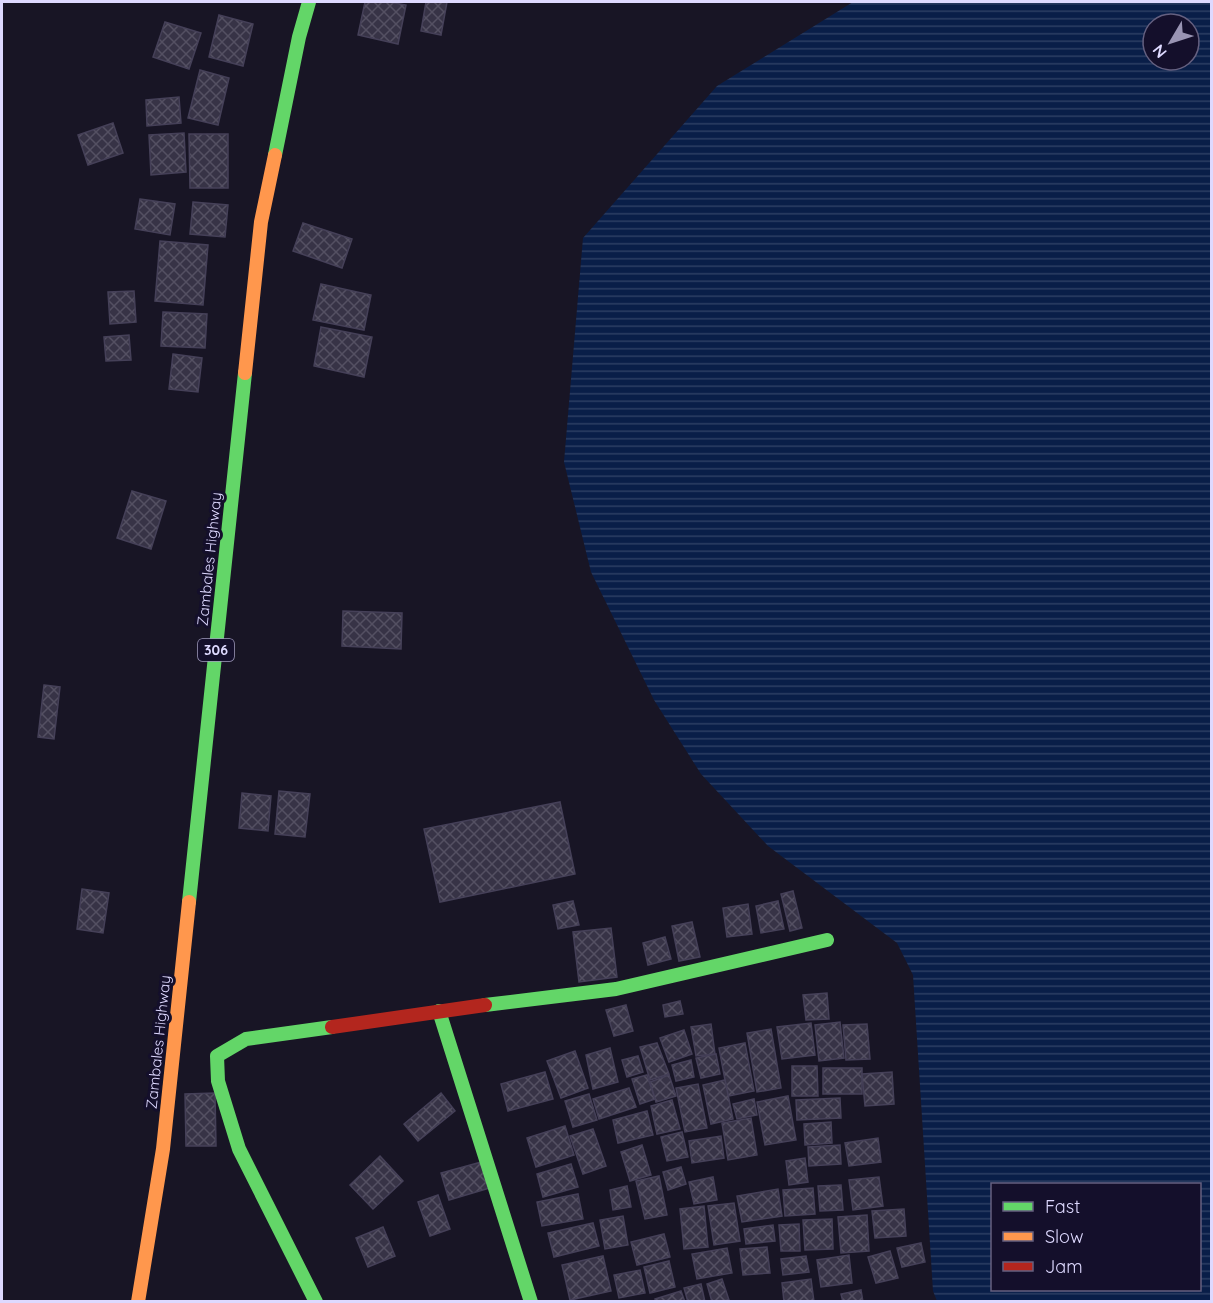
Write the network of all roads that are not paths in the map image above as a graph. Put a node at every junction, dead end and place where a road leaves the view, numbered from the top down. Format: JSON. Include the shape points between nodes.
{"nodes":[{"id":1,"x":309,"y":2,"type":"edge"},
{"id":2,"x":827,"y":940,"type":"dead end"},
{"id":3,"x":439,"y":1011,"type":"junction"},
{"id":4,"x":138,"y":1302,"type":"edge"},
{"id":5,"x":316,"y":1302,"type":"edge"},
{"id":6,"x":531,"y":1302,"type":"edge"}],
"edges":[{"from":1,"to":4,"type":"main road","name":"Zambales Highway","number":"306","via":[[261,222],[163,1149]]},
{"from":2,"to":3,"type":"main road","via":[[616,989]]},
{"from":3,"to":5,"type":"main road","via":[[246,1039],[217,1056],[218,1081],[239,1149]]},
{"from":3,"to":6,"type":"main road"}]}
